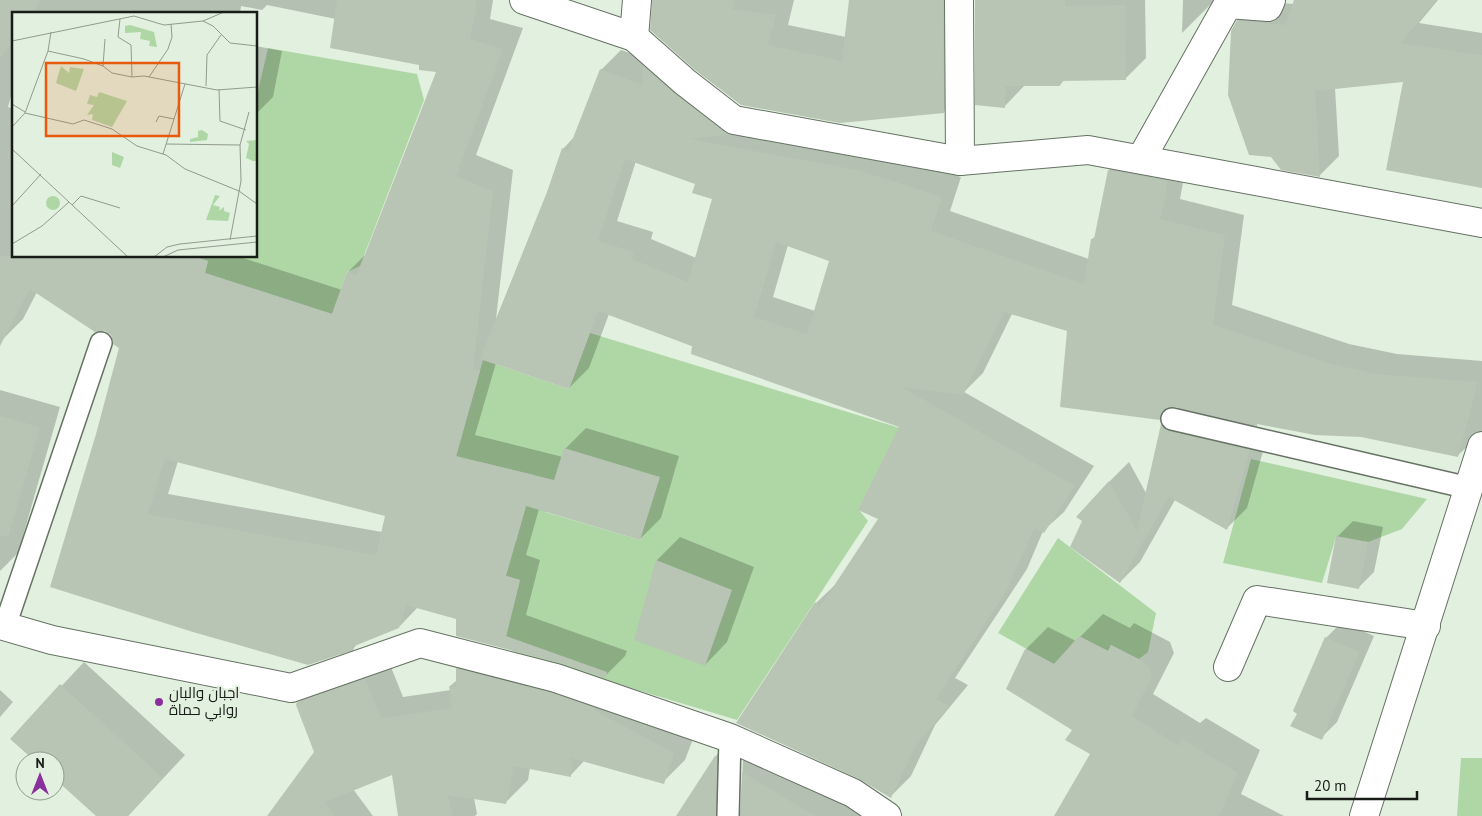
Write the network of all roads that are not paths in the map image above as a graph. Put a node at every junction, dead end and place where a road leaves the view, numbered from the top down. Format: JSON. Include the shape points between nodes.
{"nodes":[{"id":1,"x":524,"y":0,"type":"edge"},
{"id":2,"x":637,"y":0,"type":"edge"},
{"id":3,"x":958,"y":0,"type":"edge"},
{"id":4,"x":1271,"y":0,"type":"edge"},
{"id":5,"x":634,"y":37,"type":"junction"},
{"id":6,"x":1141,"y":159,"type":"junction"},
{"id":7,"x":960,"y":160,"type":"junction"},
{"id":8,"x":1482,"y":223,"type":"edge"},
{"id":9,"x":101,"y":343,"type":"dead end"},
{"id":10,"x":1172,"y":419,"type":"dead end"},
{"id":11,"x":1482,"y":446,"type":"edge"},
{"id":12,"x":1468,"y":488,"type":"junction"},
{"id":13,"x":3,"y":626,"type":"edge"},
{"id":14,"x":1426,"y":626,"type":"junction"},
{"id":15,"x":1228,"y":667,"type":"dead end"},
{"id":16,"x":730,"y":738,"type":"junction"},
{"id":17,"x":728,"y":816,"type":"edge"},
{"id":18,"x":887,"y":816,"type":"edge"},
{"id":19,"x":1364,"y":816,"type":"edge"}],
"edges":[{"from":1,"to":5,"type":"street"},
{"from":2,"to":5,"type":"street"},
{"from":3,"to":7,"type":"street"},
{"from":4,"to":6,"type":"street","via":[[1268,7],[1228,4]]},
{"from":5,"to":7,"type":"street","via":[[734,120]]},
{"from":6,"to":7,"type":"street","via":[[1088,150]]},
{"from":6,"to":8,"type":"street"},
{"from":9,"to":13,"type":"lane"},
{"from":10,"to":12,"type":"lane"},
{"from":11,"to":12,"type":"street"},
{"from":12,"to":14,"type":"street"},
{"from":13,"to":16,"type":"street","via":[[52,640],[291,688],[420,643],[556,678]]},
{"from":14,"to":15,"type":"street","via":[[1257,600]]},
{"from":14,"to":19,"type":"street"},
{"from":16,"to":17,"type":"lane"},
{"from":16,"to":18,"type":"street","via":[[853,793]]}]}
